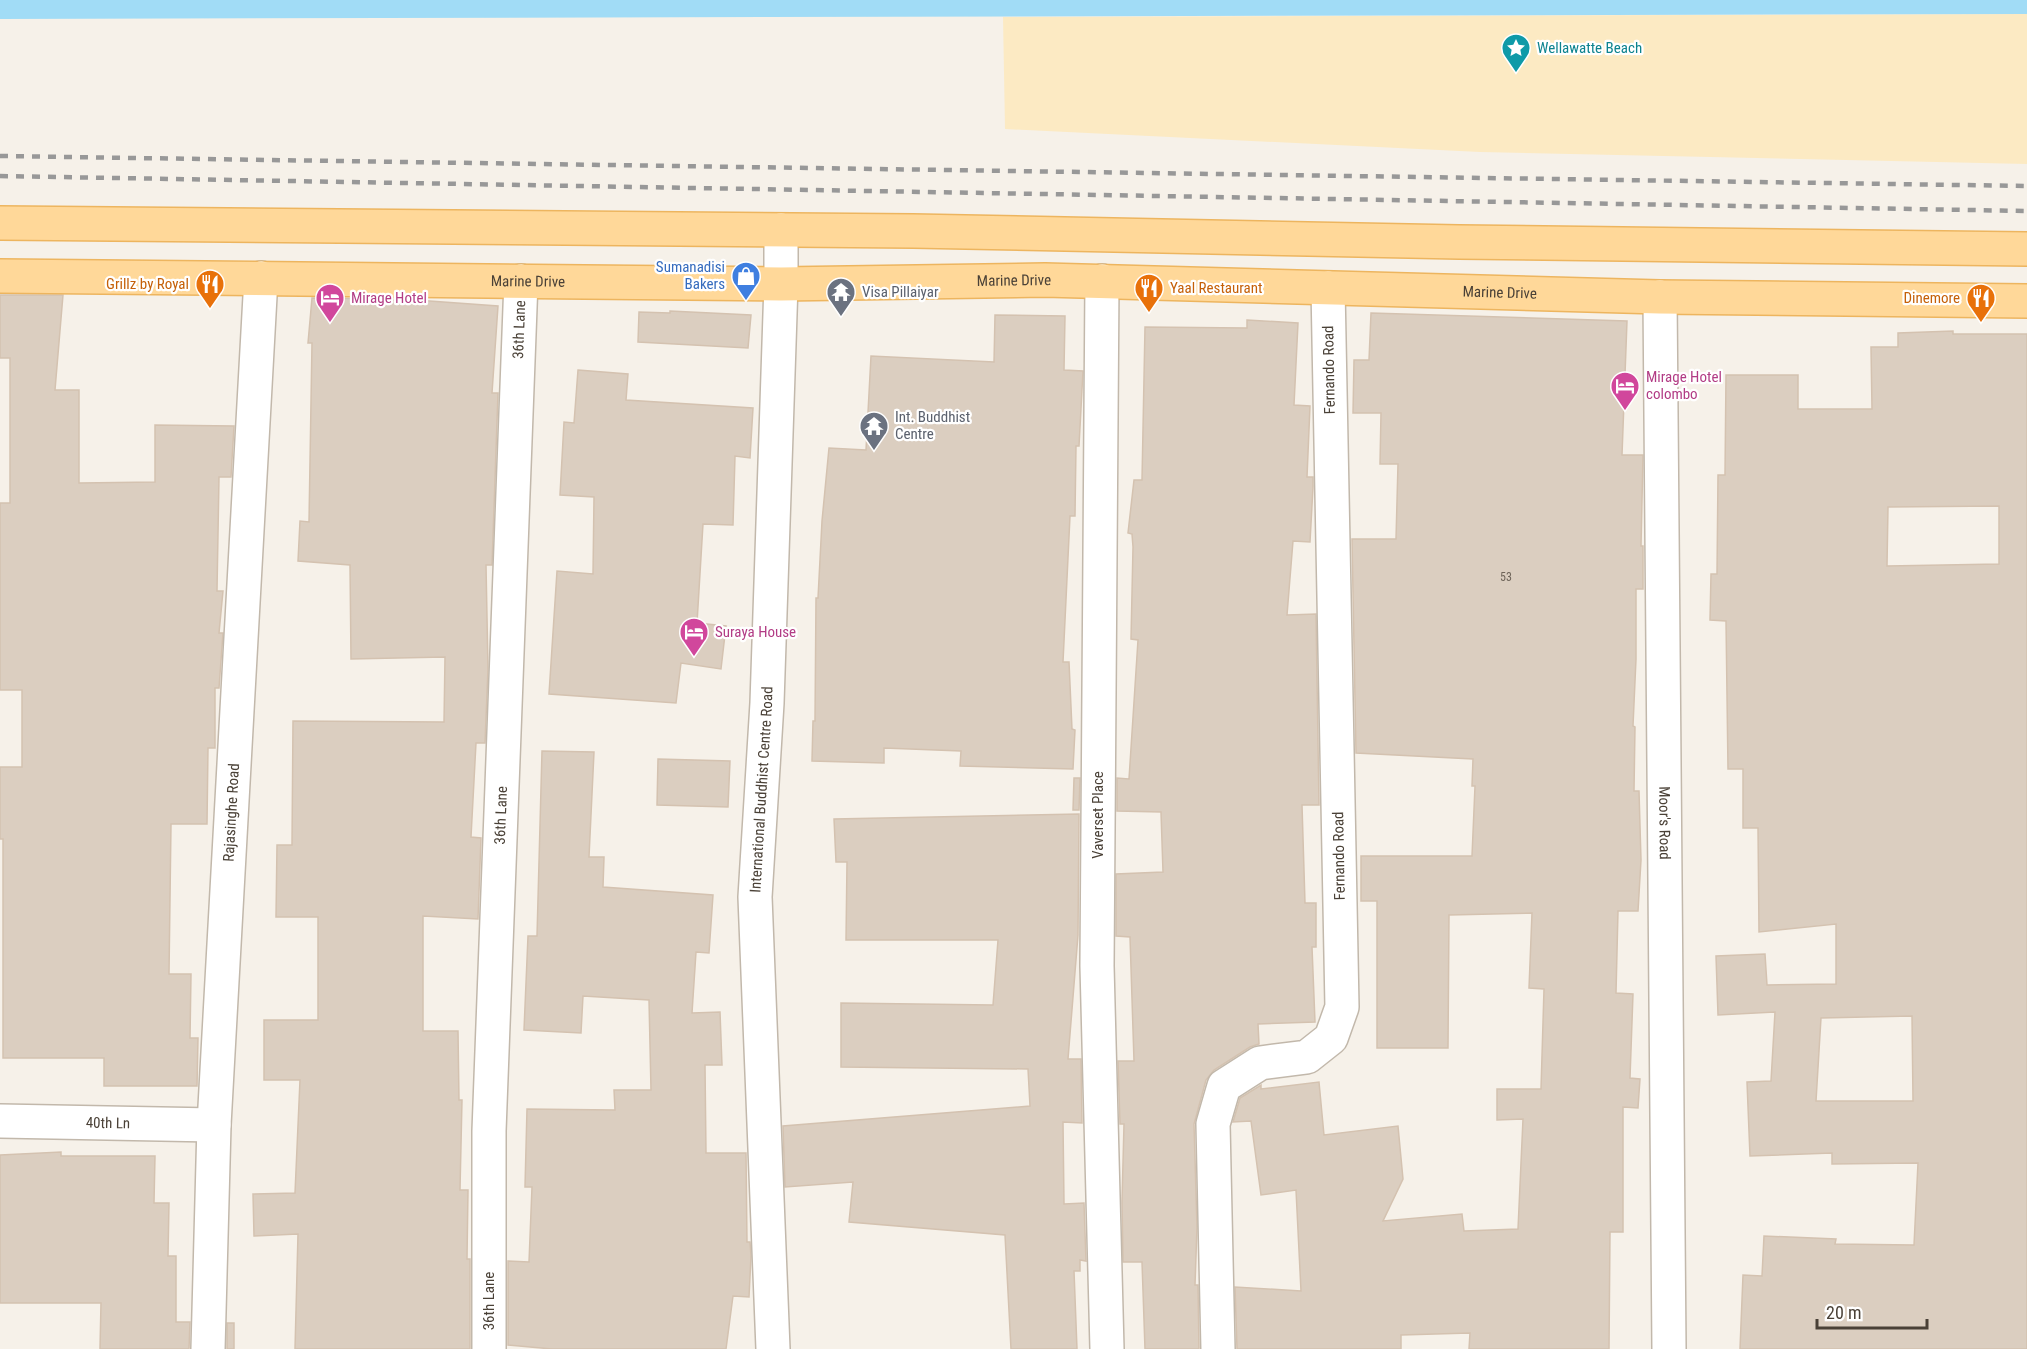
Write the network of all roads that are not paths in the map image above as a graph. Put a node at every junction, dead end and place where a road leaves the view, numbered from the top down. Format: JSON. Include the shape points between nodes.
{"nodes":[{"id":1,"x":0,"y":223,"type":"edge"},
{"id":2,"x":781,"y":230,"type":"junction"},
{"id":3,"x":2027,"y":249,"type":"edge"},
{"id":4,"x":0,"y":276,"type":"edge"},
{"id":5,"x":261,"y":278,"type":"junction"},
{"id":6,"x":521,"y":281,"type":"junction"},
{"id":7,"x":1102,"y":281,"type":"junction"},
{"id":8,"x":781,"y":284,"type":"junction"},
{"id":9,"x":1328,"y":288,"type":"junction"},
{"id":10,"x":1660,"y":297,"type":"junction"},
{"id":11,"x":2027,"y":301,"type":"edge"},
{"id":12,"x":0,"y":1122,"type":"edge"},
{"id":13,"x":214,"y":1125,"type":"junction"},
{"id":14,"x":208,"y":1349,"type":"edge"},
{"id":15,"x":489,"y":1349,"type":"edge"},
{"id":16,"x":773,"y":1349,"type":"edge"},
{"id":17,"x":1107,"y":1349,"type":"edge"},
{"id":18,"x":1218,"y":1349,"type":"edge"},
{"id":19,"x":1669,"y":1349,"type":"edge"}],
"edges":[{"from":1,"to":2,"type":"main road"},
{"from":2,"to":3,"type":"main road"},
{"from":2,"to":8,"type":"street","name":"International Buddhist Centre Road"},
{"from":4,"to":5,"type":"main road","name":"Marine Drive"},
{"from":5,"to":6,"type":"main road","name":"Marine Drive"},
{"from":5,"to":13,"type":"street","name":"Rajasinghe Road"},
{"from":6,"to":8,"type":"main road","name":"Marine Drive"},
{"from":6,"to":15,"type":"street","name":"36th Lane","via":[[489,1131]]},
{"from":7,"to":8,"type":"main road","name":"Marine Drive"},
{"from":7,"to":9,"type":"main road","name":"Marine Drive"},
{"from":7,"to":17,"type":"street","name":"Vaverset Place","via":[[1097,966]]},
{"from":8,"to":16,"type":"street","name":"International Buddhist Centre Road","via":[[767,703],[755,897]]},
{"from":9,"to":10,"type":"main road","name":"Marine Drive"},
{"from":9,"to":18,"type":"street","name":"Fernando Road","via":[[1342,1006],[1331,1038],[1307,1057],[1260,1064],[1224,1086],[1213,1124]]},
{"from":10,"to":11,"type":"main road","name":"Marine Drive"},
{"from":10,"to":19,"type":"street","name":"Moor's Road"},
{"from":12,"to":13,"type":"street","name":"40th Ln"},
{"from":13,"to":14,"type":"street","name":"Rajasinghe Road"}]}
